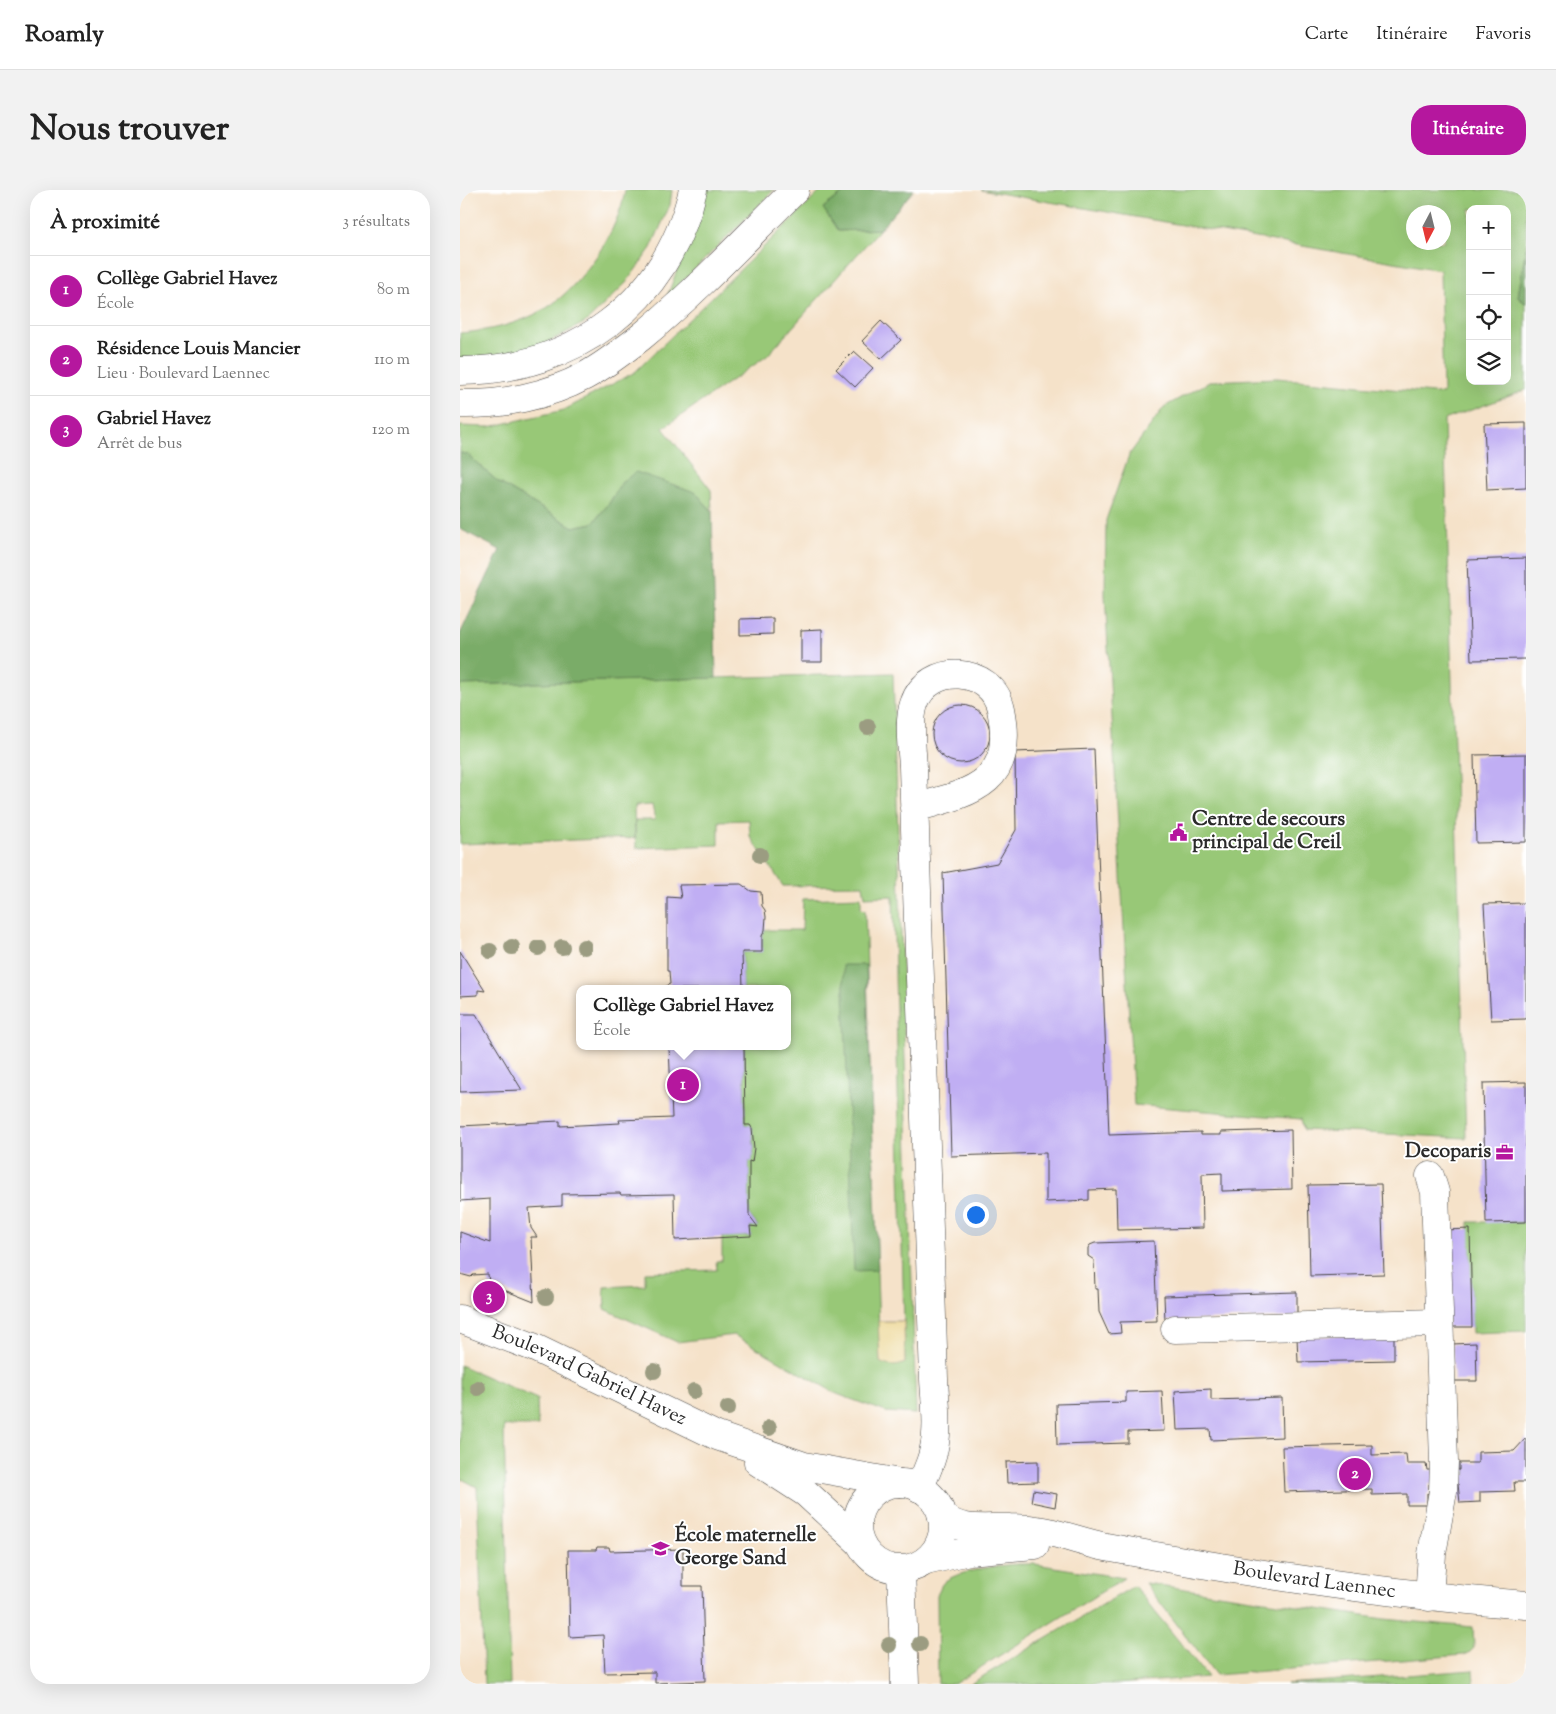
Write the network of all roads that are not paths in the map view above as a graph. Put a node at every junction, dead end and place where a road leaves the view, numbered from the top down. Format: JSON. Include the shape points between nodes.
{"nodes":[{"id":1,"x":693,"y":190,"type":"edge"},
{"id":2,"x":794,"y":190,"type":"edge"},
{"id":3,"x":460,"y":371,"type":"edge"},
{"id":4,"x":460,"y":404,"type":"edge"},
{"id":5,"x":914,"y":808,"type":"junction"},
{"id":6,"x":1430,"y":1176,"type":"dead end"},
{"id":7,"x":460,"y":1319,"type":"edge"},
{"id":8,"x":1439,"y":1323,"type":"junction"},
{"id":9,"x":1175,"y":1329,"type":"dead end"},
{"id":10,"x":717,"y":1436,"type":"junction"},
{"id":11,"x":909,"y":1485,"type":"junction"},
{"id":12,"x":942,"y":1516,"type":"junction"},
{"id":13,"x":859,"y":1542,"type":"junction"},
{"id":14,"x":1104,"y":1547,"type":"junction"},
{"id":15,"x":926,"y":1560,"type":"junction"},
{"id":16,"x":901,"y":1570,"type":"junction"},
{"id":17,"x":1429,"y":1597,"type":"junction"},
{"id":18,"x":1526,"y":1606,"type":"edge"},
{"id":19,"x":905,"y":1684,"type":"edge"}],
"edges":[{"from":1,"to":3,"type":"street","via":[[682,227],[664,264],[640,294],[611,322],[577,344],[537,360],[494,369]]},
{"from":2,"to":4,"type":"street","via":[[684,300],[602,366],[551,390],[508,400]]},
{"from":5,"to":5,"type":"street","via":[[986,782],[999,764],[1003,750],[999,702],[979,679],[964,674],[948,674],[933,680],[914,703],[911,719]]},
{"from":5,"to":11,"type":"street","via":[[936,1436],[930,1464]]},
{"from":6,"to":8,"type":"street","via":[[1435,1192]]},
{"from":7,"to":10,"type":"street","name":"Boulevard Gabriel Havez","via":[[533,1347]]},
{"from":8,"to":9,"type":"street"},
{"from":8,"to":17,"type":"street","via":[[1443,1491],[1432,1554]]},
{"from":10,"to":11,"type":"street","name":"Boulevard Gabriel Havez","via":[[804,1466]]},
{"from":10,"to":13,"type":"street","name":"Boulevard Gabriel Havez","via":[[806,1493]]},
{"from":11,"to":12,"type":"street","via":[[933,1499]]},
{"from":11,"to":13,"type":"street","via":[[881,1487],[866,1499],[857,1523]]},
{"from":12,"to":14,"type":"street","name":"Boulevard Laennec","via":[[963,1528],[1028,1529]]},
{"from":12,"to":15,"type":"street","via":[[941,1540]]},
{"from":13,"to":16,"type":"street","via":[[876,1562]]},
{"from":14,"to":15,"type":"street","name":"Boulevard Laennec","via":[[1065,1544],[1012,1546]]},
{"from":14,"to":17,"type":"street","name":"Boulevard Laennec"},
{"from":15,"to":16,"type":"street"},
{"from":16,"to":19,"type":"street"},
{"from":17,"to":18,"type":"street","name":"Boulevard Laennec"}]}
